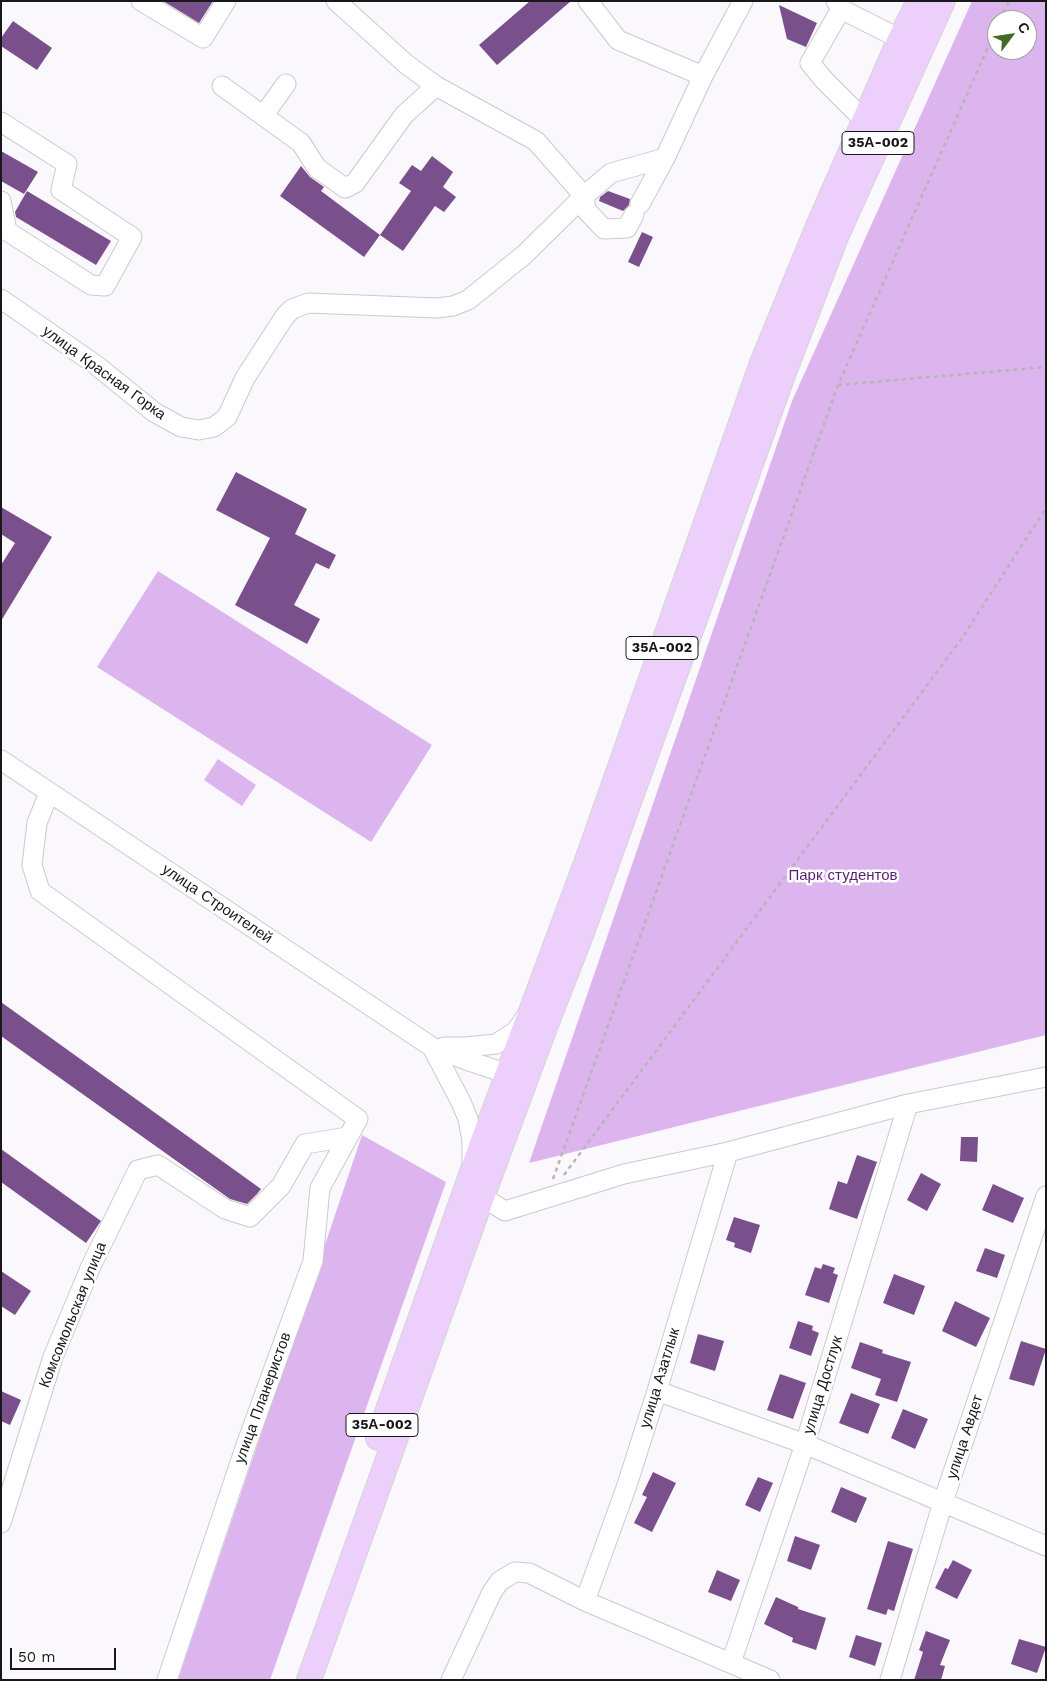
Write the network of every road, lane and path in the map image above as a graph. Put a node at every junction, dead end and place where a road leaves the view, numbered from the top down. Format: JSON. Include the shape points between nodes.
{"nodes":[{"id":1,"x":141,"y":1,"type":"edge"},
{"id":2,"x":226,"y":1,"type":"edge"},
{"id":3,"x":336,"y":1,"type":"edge"},
{"id":4,"x":588,"y":1,"type":"edge"},
{"id":5,"x":743,"y":1,"type":"edge"},
{"id":6,"x":919,"y":1,"type":"edge"},
{"id":7,"x":943,"y":1,"type":"edge"},
{"id":8,"x":838,"y":5,"type":"edge"},
{"id":9,"x":900,"y":39,"type":"junction"},
{"id":10,"x":987,"y":50,"type":"edge"},
{"id":11,"x":703,"y":76,"type":"junction"},
{"id":12,"x":286,"y":84,"type":"dead end"},
{"id":13,"x":222,"y":86,"type":"dead end"},
{"id":14,"x":436,"y":86,"type":"junction"},
{"id":15,"x":263,"y":116,"type":"junction"},
{"id":16,"x":864,"y":120,"type":"junction"},
{"id":17,"x":1,"y":122,"type":"edge"},
{"id":18,"x":665,"y":158,"type":"junction"},
{"id":19,"x":584,"y":196,"type":"junction"},
{"id":20,"x":1,"y":202,"type":"edge"},
{"id":21,"x":1,"y":299,"type":"edge"},
{"id":22,"x":1046,"y":367,"type":"edge"},
{"id":23,"x":838,"y":385,"type":"junction"},
{"id":24,"x":1046,"y":508,"type":"edge"},
{"id":25,"x":1,"y":760,"type":"edge"},
{"id":26,"x":49,"y":793,"type":"junction"},
{"id":27,"x":534,"y":1006,"type":"junction"},
{"id":28,"x":432,"y":1047,"type":"junction"},
{"id":29,"x":517,"y":1077,"type":"junction"},
{"id":30,"x":1046,"y":1077,"type":"edge"},
{"id":31,"x":908,"y":1104,"type":"junction"},
{"id":32,"x":348,"y":1137,"type":"junction"},
{"id":33,"x":728,"y":1152,"type":"junction"},
{"id":34,"x":472,"y":1171,"type":"junction"},
{"id":35,"x":564,"y":1175,"type":"dead end"},
{"id":36,"x":1046,"y":1196,"type":"edge"},
{"id":37,"x":482,"y":1197,"type":"junction"},
{"id":38,"x":546,"y":1199,"type":"junction"},
{"id":39,"x":657,"y":1391,"type":"junction"},
{"id":40,"x":805,"y":1444,"type":"junction"},
{"id":41,"x":943,"y":1502,"type":"junction"},
{"id":42,"x":1,"y":1523,"type":"edge"},
{"id":43,"x":1046,"y":1546,"type":"edge"},
{"id":44,"x":585,"y":1601,"type":"junction"},
{"id":45,"x":731,"y":1663,"type":"junction"},
{"id":46,"x":167,"y":1680,"type":"edge"},
{"id":47,"x":293,"y":1680,"type":"edge"},
{"id":48,"x":309,"y":1680,"type":"edge"},
{"id":49,"x":451,"y":1680,"type":"edge"},
{"id":50,"x":770,"y":1680,"type":"edge"},
{"id":51,"x":890,"y":1680,"type":"edge"}],
"edges":[{"from":1,"to":2,"type":"street","via":[[203,38]]},
{"from":3,"to":14,"type":"street","via":[[406,64]]},
{"from":4,"to":11,"type":"street","via":[[618,40]]},
{"from":5,"to":11,"type":"street"},
{"from":6,"to":9,"type":"main road","number":"35А-002"},
{"from":7,"to":29,"type":"main road","number":"35А-002","via":[[832,247],[581,935]]},
{"from":8,"to":9,"type":"street"},
{"from":8,"to":16,"type":"street","via":[[810,63]]},
{"from":9,"to":16,"type":"main road","number":"35А-002"},
{"from":10,"to":23,"type":"path"},
{"from":11,"to":18,"type":"street"},
{"from":12,"to":15,"type":"street"},
{"from":13,"to":15,"type":"street"},
{"from":14,"to":15,"type":"street","via":[[404,115],[355,184],[345,188],[317,168],[301,143]]},
{"from":14,"to":19,"type":"street","via":[[536,141]]},
{"from":16,"to":27,"type":"main road","number":"35А-002","via":[[762,363]]},
{"from":17,"to":20,"type":"street","via":[[67,164],[61,190],[132,237],[105,286],[91,285],[7,231]]},
{"from":18,"to":19,"type":"street","name":"улица Красная Горка","via":[[611,173]]},
{"from":18,"to":19,"type":"street","via":[[627,228],[604,230],[586,210]]},
{"from":19,"to":21,"type":"street","name":"улица Красная Горка","via":[[524,255],[468,300],[454,306],[308,303],[292,309],[245,378],[227,417],[214,427],[199,430],[181,427],[154,412],[96,364]]},
{"from":22,"to":23,"type":"path"},
{"from":23,"to":38,"type":"path"},
{"from":24,"to":35,"type":"path","via":[[962,638]]},
{"from":25,"to":26,"type":"street","name":"улица Строителей"},
{"from":26,"to":28,"type":"street","name":"улица Строителей"},
{"from":26,"to":32,"type":"street","name":"улица Планеристов","via":[[37,823],[32,865],[40,892],[358,1119]]},
{"from":27,"to":28,"type":"street","via":[[516,1031],[496,1044]]},
{"from":27,"to":29,"type":"main road","number":"35А-002"},
{"from":28,"to":29,"type":"street","name":"улица Строителей"},
{"from":28,"to":34,"type":"street","via":[[468,1119]]},
{"from":29,"to":34,"type":"main road","number":"35А-002"},
{"from":29,"to":37,"type":"main road","number":"35А-002"},
{"from":30,"to":31,"type":"street"},
{"from":31,"to":33,"type":"street"},
{"from":31,"to":40,"type":"street","name":"улица Достлук"},
{"from":32,"to":42,"type":"street","name":"Комсомольская улица","via":[[305,1144],[281,1186],[250,1217],[225,1209],[158,1165],[138,1170],[91,1266],[53,1357]]},
{"from":32,"to":46,"type":"street","name":"улица Планеристов","via":[[320,1188],[313,1261],[246,1445]]},
{"from":33,"to":38,"type":"street","via":[[624,1174]]},
{"from":33,"to":39,"type":"street","name":"улица Азатлык"},
{"from":34,"to":47,"type":"main road","number":"35А-002"},
{"from":36,"to":41,"type":"street","name":"улица Авдет"},
{"from":37,"to":38,"type":"street","via":[[505,1211]]},
{"from":37,"to":48,"type":"main road","number":"35А-002"},
{"from":39,"to":40,"type":"street"},
{"from":39,"to":44,"type":"street","name":"улица Азатлык"},
{"from":40,"to":41,"type":"street"},
{"from":40,"to":45,"type":"street","name":"улица Достлук"},
{"from":41,"to":43,"type":"street"},
{"from":41,"to":51,"type":"street","name":"улица Авдет"},
{"from":44,"to":45,"type":"street"},
{"from":44,"to":49,"type":"street","via":[[529,1573],[515,1572],[500,1580]]},
{"from":45,"to":50,"type":"street"}]}
